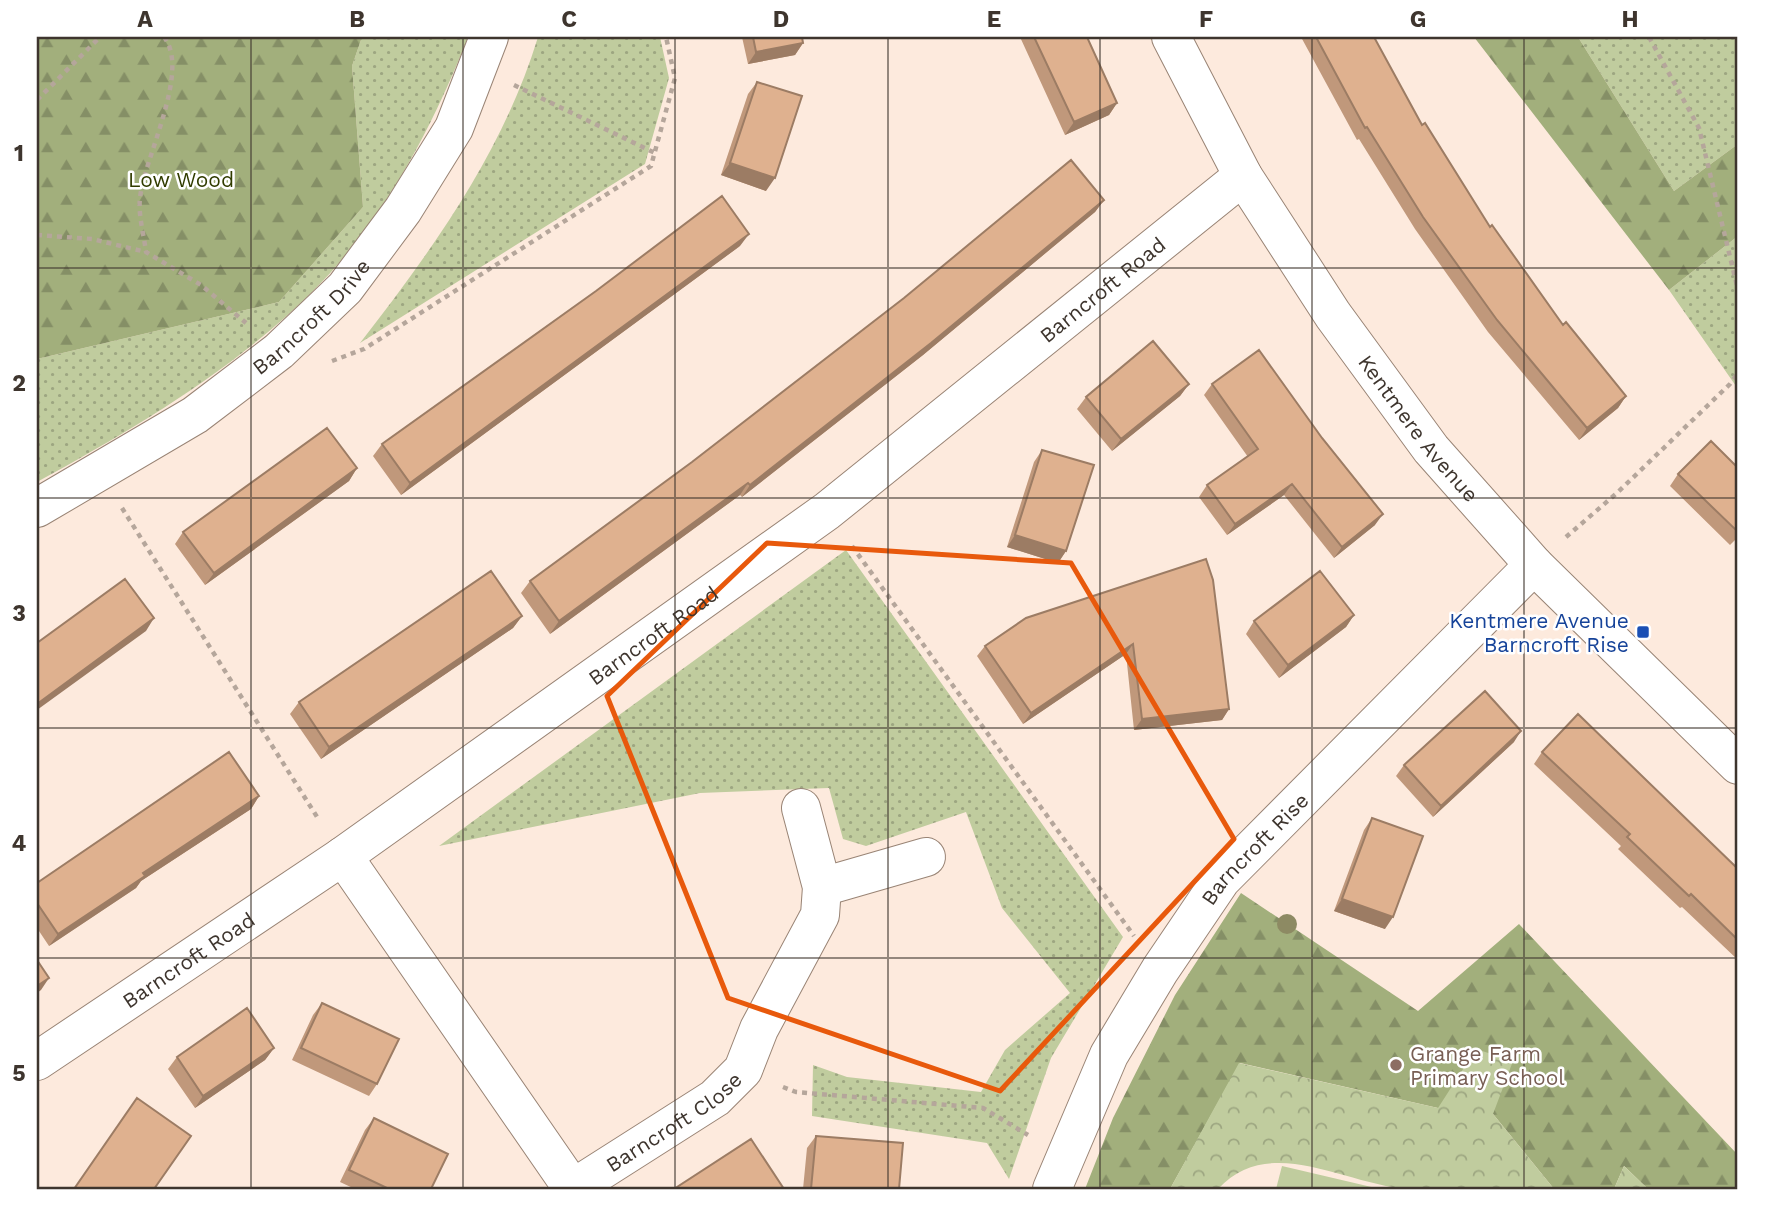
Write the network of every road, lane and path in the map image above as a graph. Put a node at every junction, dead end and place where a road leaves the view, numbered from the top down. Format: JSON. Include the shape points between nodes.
{"nodes":[{"id":1,"x":100,"y":37,"type":"edge"},
{"id":2,"x":163,"y":37,"type":"edge"},
{"id":3,"x":666,"y":37,"type":"edge"},
{"id":4,"x":1171,"y":37,"type":"edge"},
{"id":5,"x":1649,"y":37,"type":"edge"},
{"id":6,"x":483,"y":52,"type":"edge"},
{"id":7,"x":37,"y":100,"type":"edge"},
{"id":8,"x":655,"y":153,"type":"junction"},
{"id":9,"x":1243,"y":176,"type":"junction"},
{"id":10,"x":37,"y":235,"type":"edge"},
{"id":11,"x":146,"y":252,"type":"junction"},
{"id":12,"x":1738,"y":290,"type":"edge"},
{"id":13,"x":279,"y":351,"type":"junction"},
{"id":14,"x":325,"y":364,"type":"dead end"},
{"id":15,"x":1738,"y":373,"type":"edge"},
{"id":16,"x":98,"y":471,"type":"junction"},
{"id":17,"x":37,"y":508,"type":"edge"},
{"id":18,"x":827,"y":511,"type":"junction"},
{"id":19,"x":1534,"y":565,"type":"junction"},
{"id":20,"x":1738,"y":765,"type":"edge"},
{"id":21,"x":801,"y":808,"type":"dead end"},
{"id":22,"x":342,"y":856,"type":"junction"},
{"id":23,"x":926,"y":857,"type":"dead end"},
{"id":24,"x":822,"y":887,"type":"junction"},
{"id":25,"x":1160,"y":970,"type":"junction"},
{"id":26,"x":37,"y":1061,"type":"edge"},
{"id":27,"x":743,"y":1070,"type":"junction"},
{"id":28,"x":1058,"y":1173,"type":"edge"},
{"id":29,"x":572,"y":1189,"type":"edge"}],
"edges":[{"from":1,"to":7,"type":"path"},
{"from":2,"to":11,"type":"path","via":[[169,44],[172,83],[140,199]]},
{"from":3,"to":8,"type":"path","via":[[674,78]]},
{"from":4,"to":9,"type":"street","name":"Kentmere Avenue"},
{"from":5,"to":12,"type":"path","via":[[1699,128]]},
{"from":6,"to":8,"type":"path"},
{"from":6,"to":13,"type":"street","name":"Barncroft Drive","via":[[454,128],[404,210],[345,288]]},
{"from":8,"to":14,"type":"path","via":[[651,166],[364,349]]},
{"from":9,"to":18,"type":"street","name":"Barncroft Road"},
{"from":9,"to":19,"type":"street","name":"Kentmere Avenue","via":[[1333,315],[1431,449]]},
{"from":10,"to":11,"type":"path","via":[[92,239]]},
{"from":11,"to":13,"type":"path","via":[[201,285]]},
{"from":13,"to":16,"type":"street","name":"Barncroft Drive","via":[[195,415]]},
{"from":15,"to":19,"type":"path","via":[[1617,493]]},
{"from":16,"to":17,"type":"street","name":"Barncroft Drive"},
{"from":16,"to":22,"type":"path"},
{"from":18,"to":22,"type":"street","name":"Barncroft Road"},
{"from":18,"to":25,"type":"path"},
{"from":19,"to":20,"type":"street","name":"Kentmere Avenue"},
{"from":19,"to":25,"type":"street","name":"Barncroft Rise","via":[[1221,880]]},
{"from":21,"to":24,"type":"street","name":"Barncroft Close"},
{"from":22,"to":26,"type":"street","name":"Barncroft Road"},
{"from":22,"to":29,"type":"street","name":"Barncroft Close"},
{"from":23,"to":24,"type":"street"},
{"from":24,"to":27,"type":"street","name":"Barncroft Close","via":[[820,915],[759,1029]]},
{"from":25,"to":28,"type":"street","name":"Barncroft Rise","via":[[1109,1055]]},
{"from":27,"to":28,"type":"path","via":[[796,1093],[983,1108]]},
{"from":27,"to":29,"type":"street","name":"Barncroft Close","via":[[715,1098]]}]}
